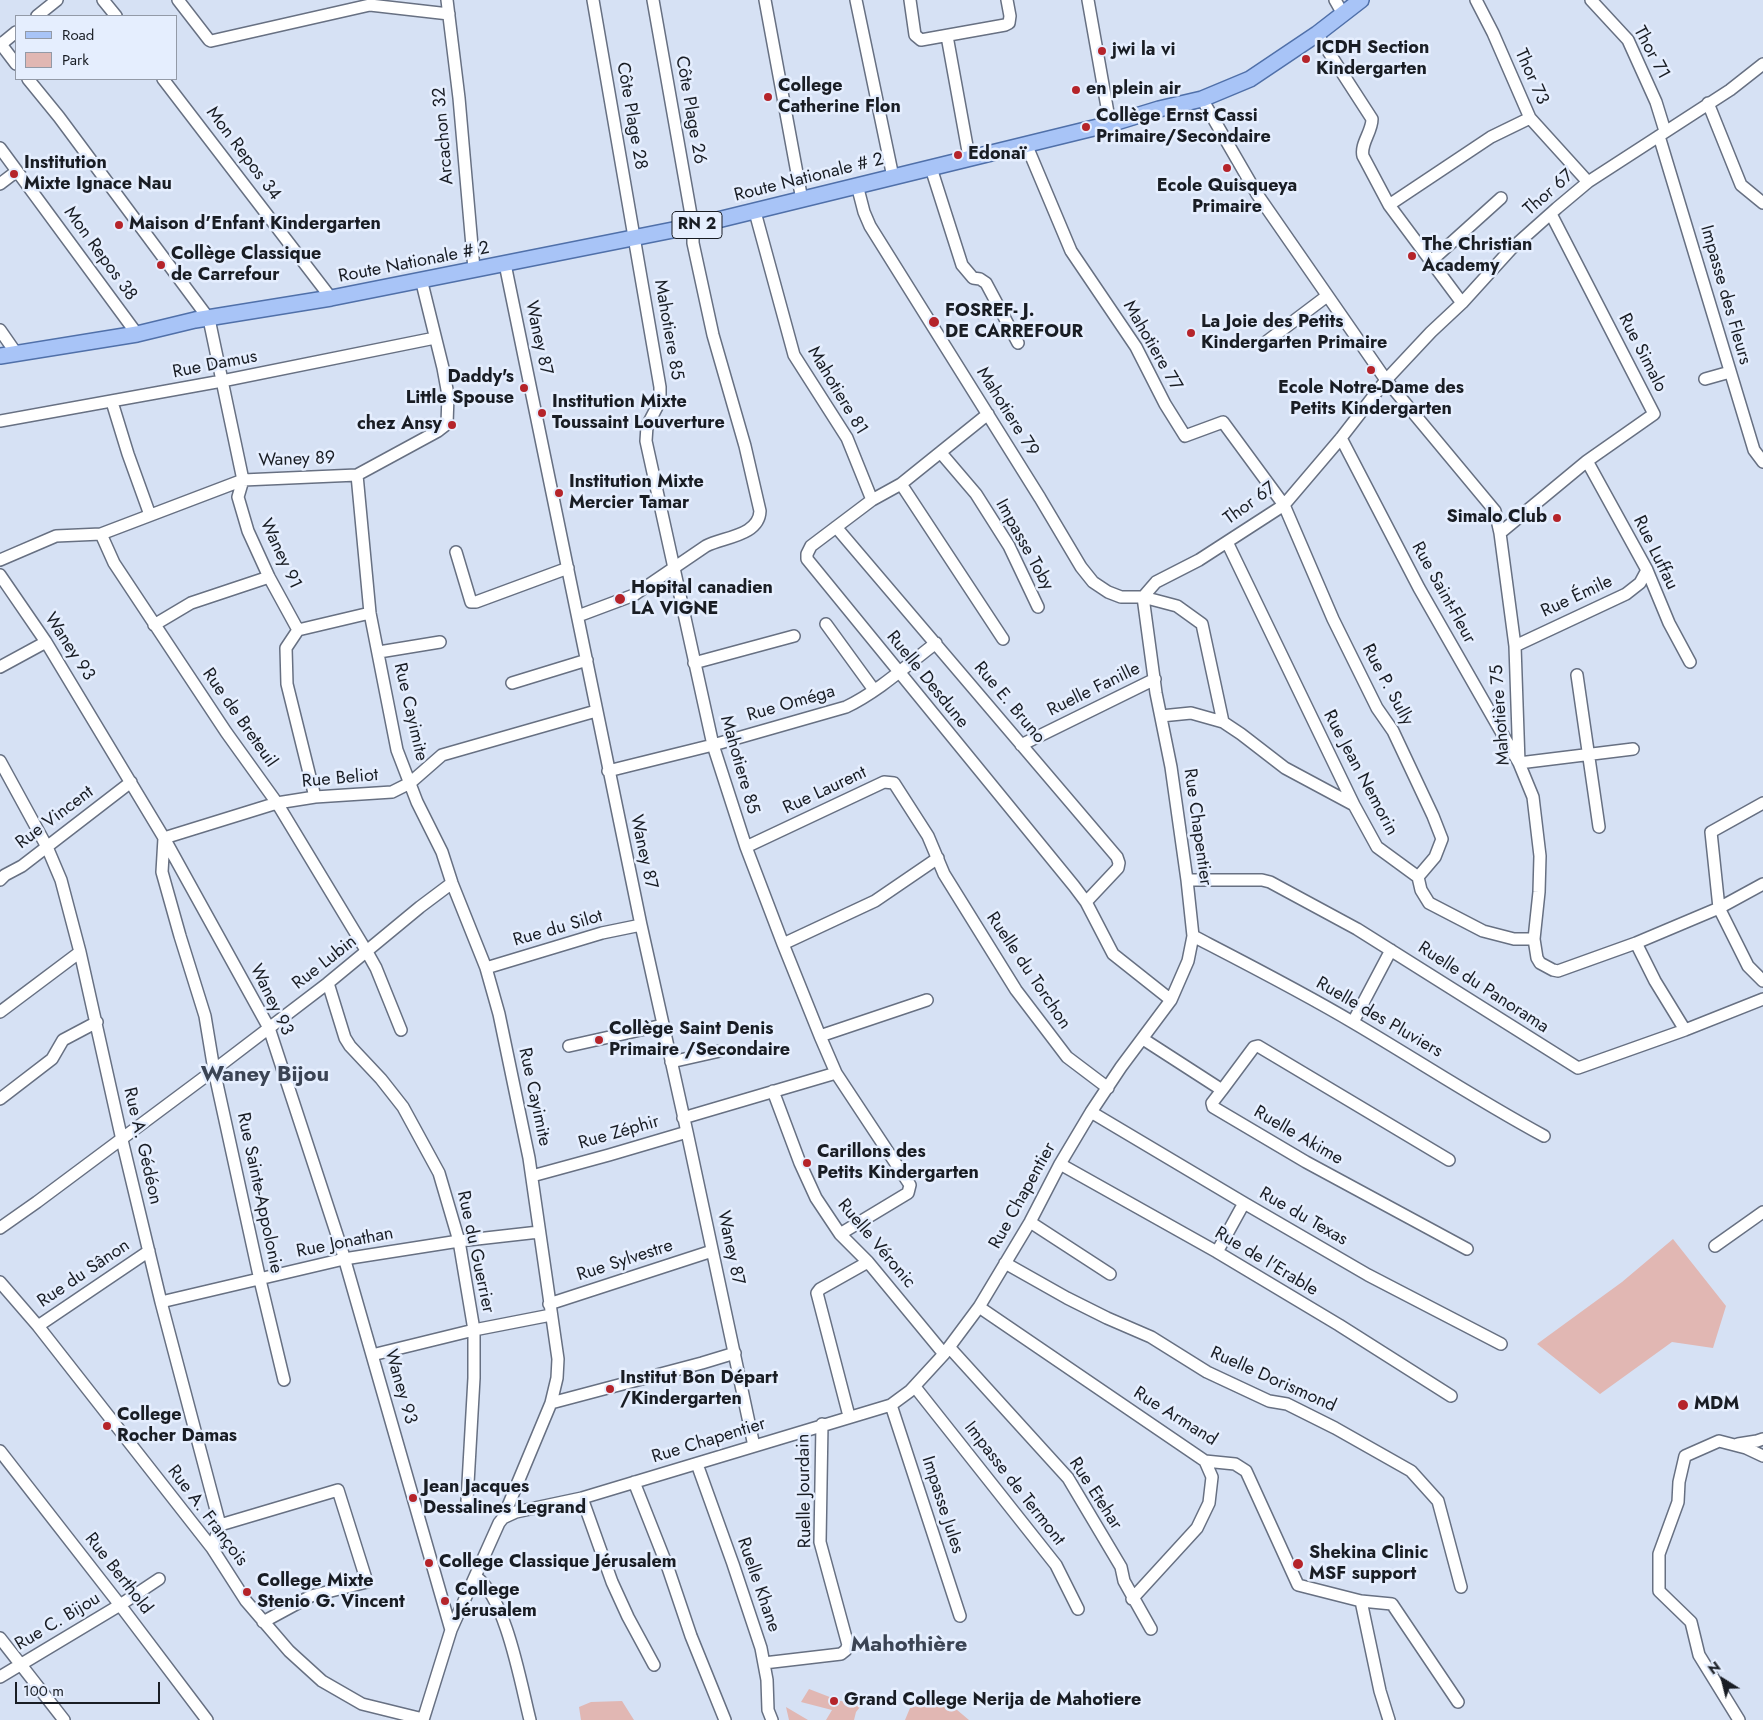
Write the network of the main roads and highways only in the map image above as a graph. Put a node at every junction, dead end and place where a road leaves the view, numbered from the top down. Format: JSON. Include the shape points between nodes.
{"nodes":[{"id":1,"x":1361,"y":0,"type":"edge"},
{"id":2,"x":0,"y":356,"type":"edge"}],
"edges":[{"from":1,"to":2,"type":"main road","name":"Route Nationale # 2","number":"RN 2","via":[[1250,79],[1202,99],[1110,124],[693,226],[331,298]]}]}
